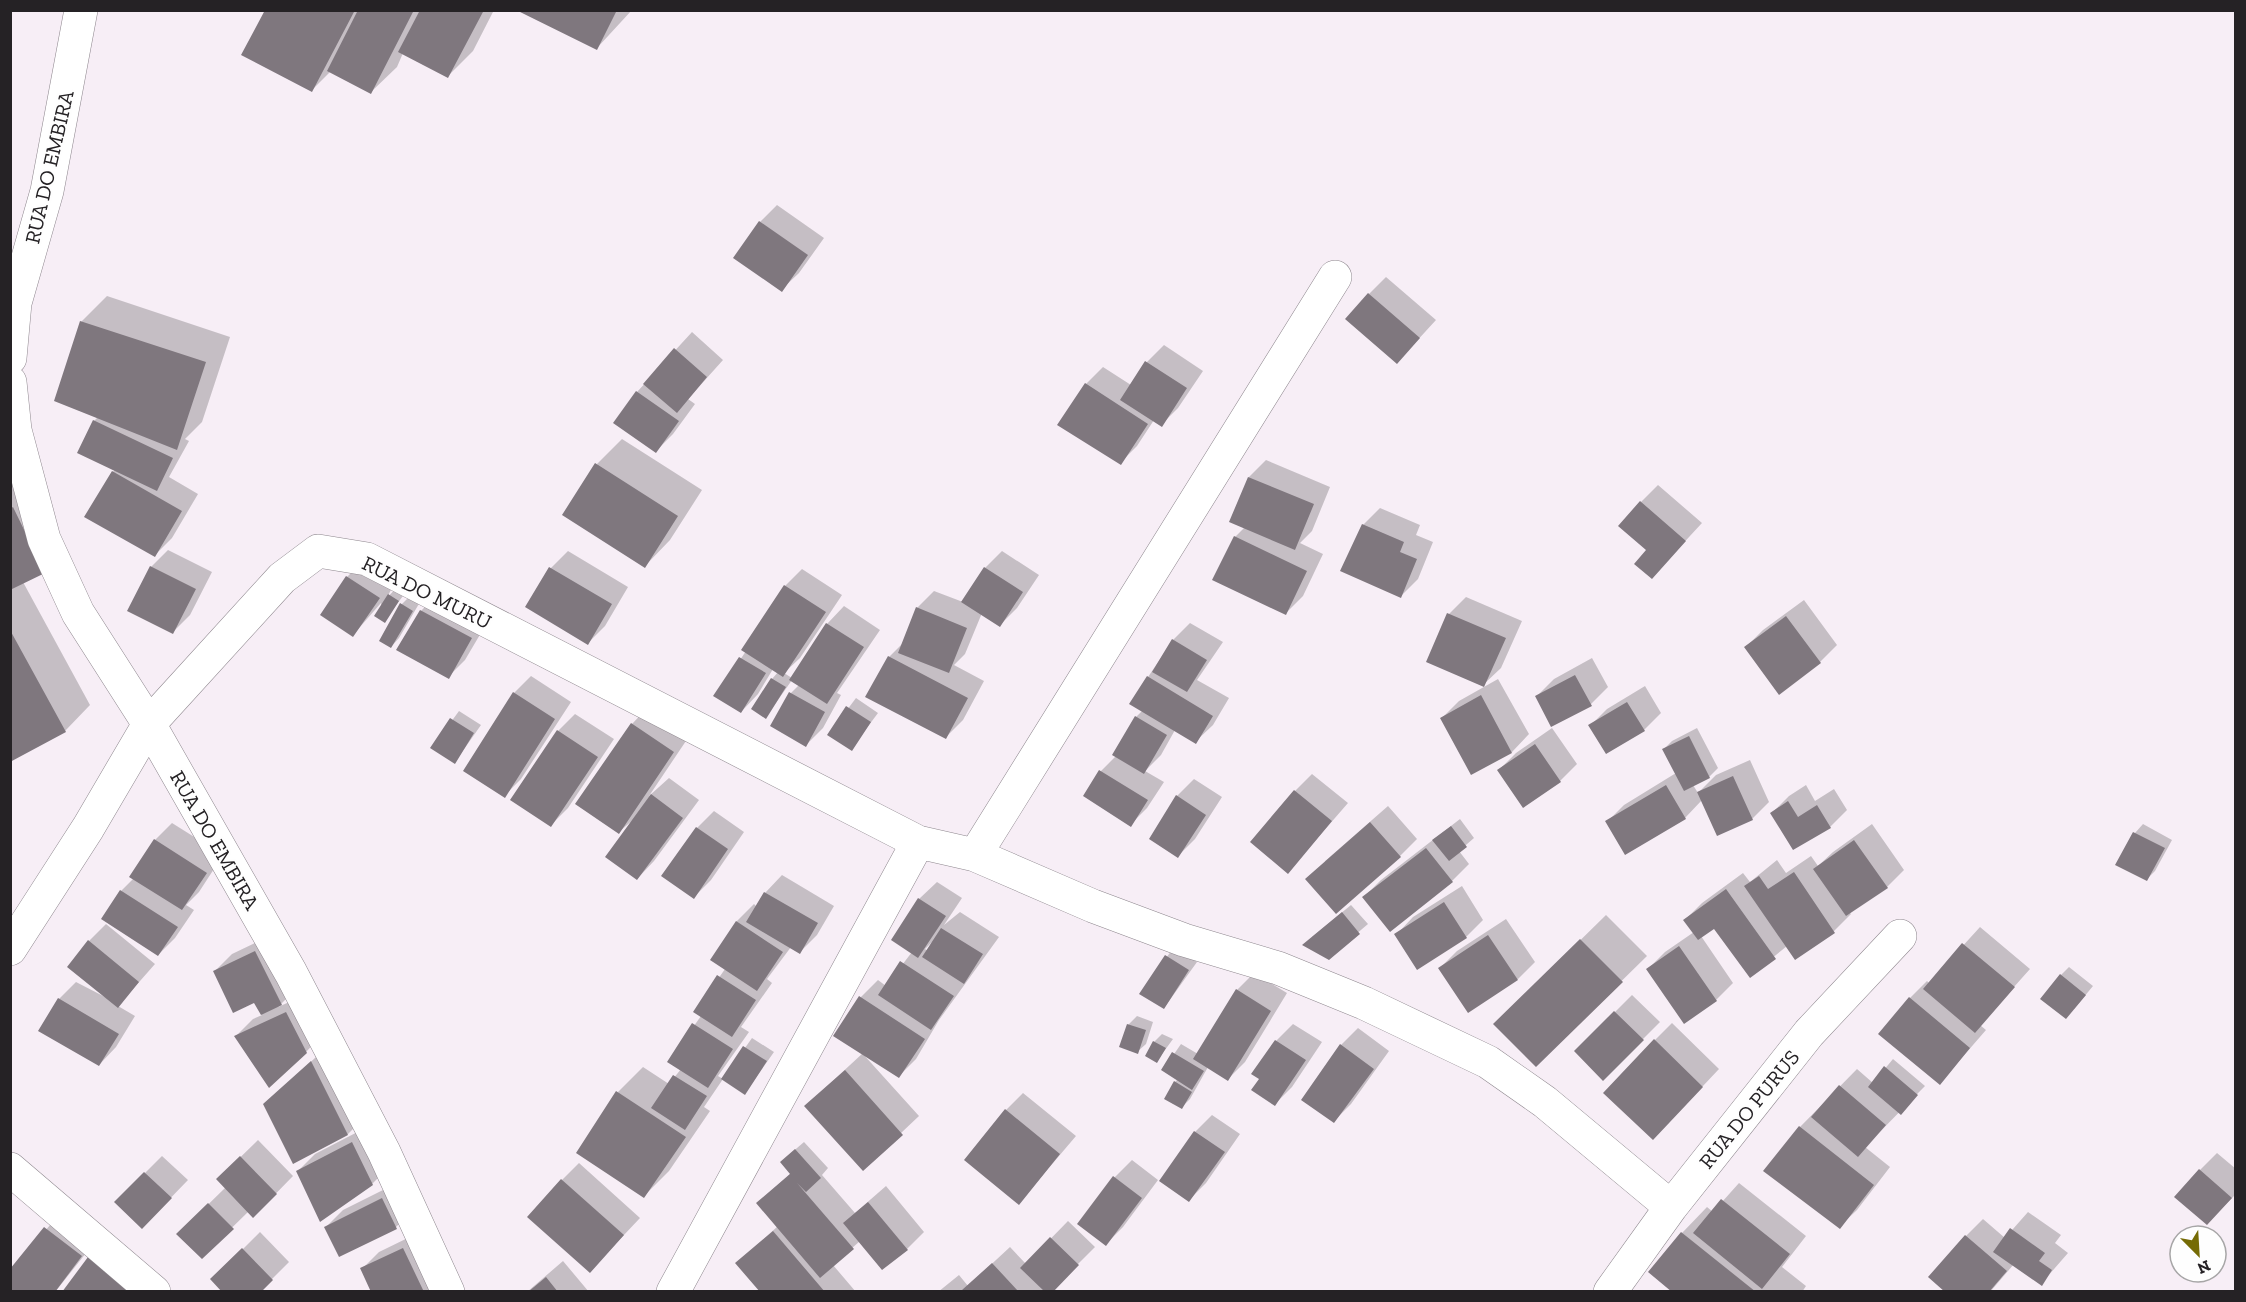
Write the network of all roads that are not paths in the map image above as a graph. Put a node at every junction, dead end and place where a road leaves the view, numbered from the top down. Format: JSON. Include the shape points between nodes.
{"nodes":[{"id":1,"x":81,"y":10,"type":"edge"},
{"id":2,"x":1335,"y":278,"type":"dead end"},
{"id":3,"x":10,"y":358,"type":"edge"},
{"id":4,"x":10,"y":382,"type":"edge"},
{"id":5,"x":149,"y":724,"type":"junction"},
{"id":6,"x":918,"y":843,"type":"junction"},
{"id":7,"x":975,"y":855,"type":"junction"},
{"id":8,"x":1900,"y":936,"type":"dead end"},
{"id":9,"x":10,"y":949,"type":"edge"},
{"id":10,"x":10,"y":1170,"type":"edge"},
{"id":11,"x":1671,"y":1206,"type":"junction"},
{"id":12,"x":154,"y":1292,"type":"edge"},
{"id":13,"x":448,"y":1292,"type":"edge"},
{"id":14,"x":673,"y":1292,"type":"edge"},
{"id":15,"x":1610,"y":1292,"type":"edge"}],
"edges":[{"from":1,"to":3,"type":"street","name":"RUA DO EMBIRA","via":[[47,191],[15,303]]},
{"from":2,"to":7,"type":"street"},
{"from":4,"to":5,"type":"street","name":"RUA DO EMBIRA","via":[[15,430],[44,540],[78,613]]},
{"from":5,"to":6,"type":"street","name":"RUA DO MURU","via":[[282,578],[318,551],[347,555],[367,559]]},
{"from":5,"to":9,"type":"street","name":"RUA DO MURU"},
{"from":5,"to":13,"type":"street","name":"RUA DO EMBIRA","via":[[291,973],[384,1152]]},
{"from":6,"to":7,"type":"street","name":"RUA DO MURU"},
{"from":6,"to":14,"type":"street"},
{"from":7,"to":11,"type":"street","name":"RUA DO MURU","via":[[1184,940],[1278,968],[1364,1003],[1488,1062],[1545,1102]]},
{"from":8,"to":11,"type":"street","name":"RUA DO PURUS","via":[[1809,1033]]},
{"from":10,"to":12,"type":"street"},
{"from":11,"to":15,"type":"street","name":"RUA DO PURUS"}]}
